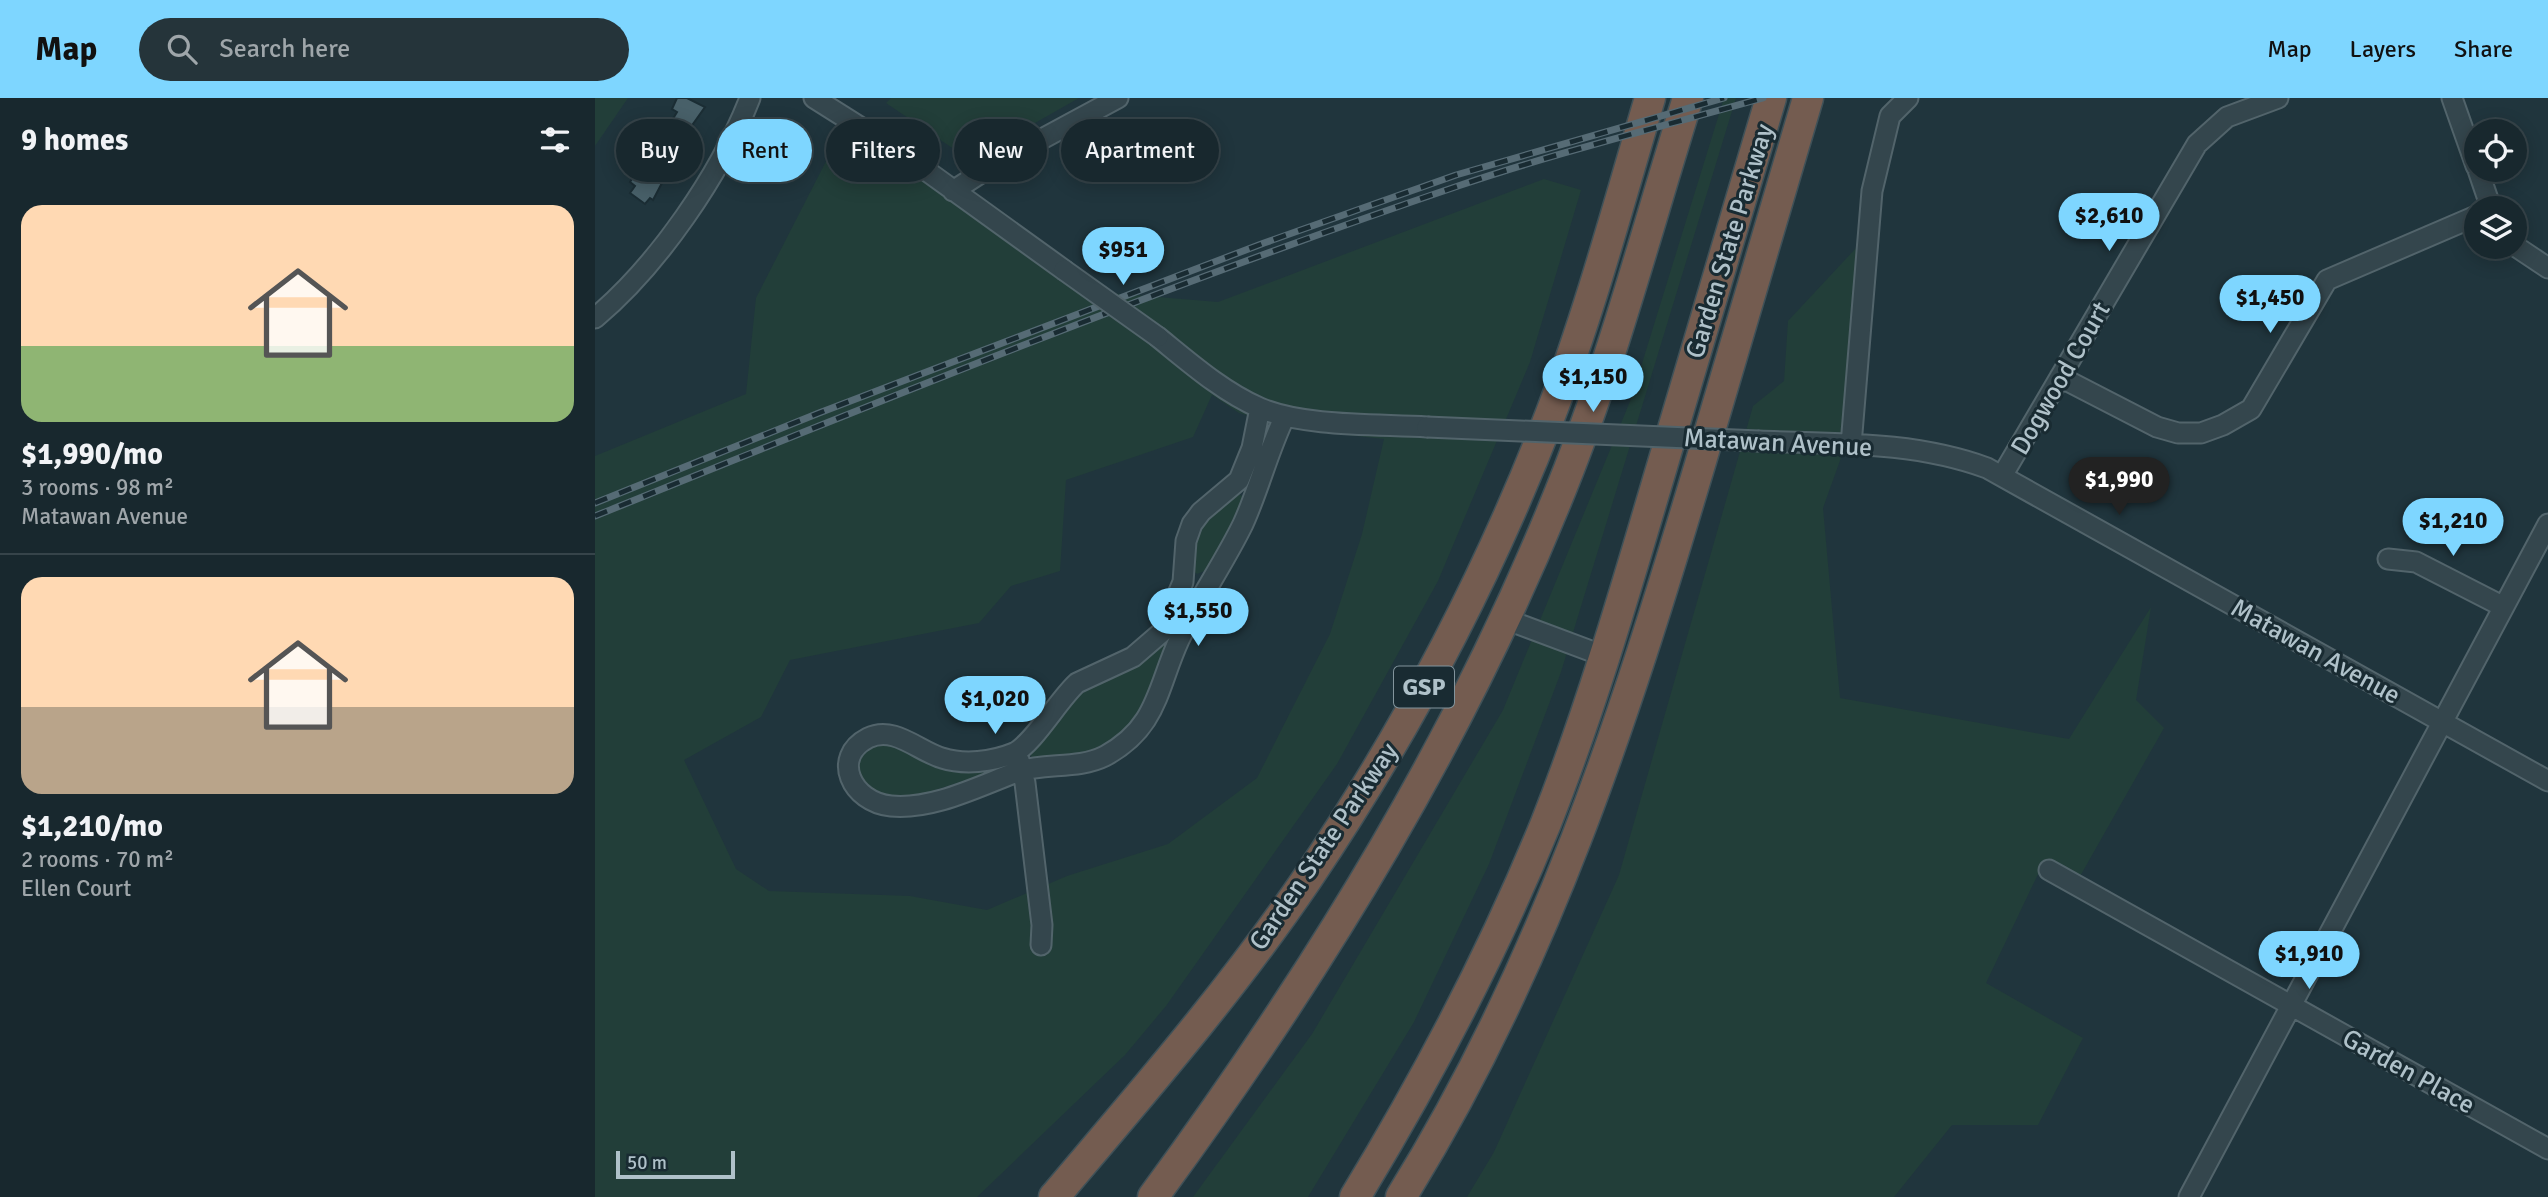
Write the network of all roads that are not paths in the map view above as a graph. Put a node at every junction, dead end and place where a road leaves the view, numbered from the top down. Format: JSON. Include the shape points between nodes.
{"nodes":[{"id":1,"x":750,"y":98,"type":"edge"},
{"id":2,"x":814,"y":98,"type":"edge"},
{"id":3,"x":1118,"y":98,"type":"edge"},
{"id":4,"x":1650,"y":98,"type":"edge"},
{"id":5,"x":1688,"y":98,"type":"edge"},
{"id":6,"x":1771,"y":98,"type":"edge"},
{"id":7,"x":1808,"y":98,"type":"edge"},
{"id":8,"x":1908,"y":98,"type":"edge"},
{"id":9,"x":2278,"y":98,"type":"edge"},
{"id":10,"x":2452,"y":98,"type":"edge"},
{"id":11,"x":1892,"y":107,"type":"edge"},
{"id":12,"x":2464,"y":132,"type":"edge"},
{"id":13,"x":953,"y":191,"type":"junction"},
{"id":14,"x":2464,"y":221,"type":"edge"},
{"id":15,"x":2527,"y":254,"type":"edge"},
{"id":16,"x":2548,"y":268,"type":"edge"},
{"id":17,"x":595,"y":318,"type":"edge"},
{"id":18,"x":2060,"y":377,"type":"junction"},
{"id":19,"x":1260,"y":408,"type":"junction"},
{"id":20,"x":1285,"y":416,"type":"junction"},
{"id":21,"x":1851,"y":445,"type":"junction"},
{"id":22,"x":2002,"y":476,"type":"junction"},
{"id":23,"x":1248,"y":484,"type":"junction"},
{"id":24,"x":2548,"y":524,"type":"edge"},
{"id":25,"x":2388,"y":559,"type":"dead end"},
{"id":26,"x":1182,"y":582,"type":"junction"},
{"id":27,"x":1206,"y":588,"type":"junction"},
{"id":28,"x":2502,"y":606,"type":"junction"},
{"id":29,"x":1505,"y":620,"type":"junction"},
{"id":30,"x":1605,"y":656,"type":"junction"},
{"id":31,"x":2441,"y":721,"type":"junction"},
{"id":32,"x":1019,"y":761,"type":"junction"},
{"id":33,"x":2548,"y":781,"type":"edge"},
{"id":34,"x":2049,"y":870,"type":"dead end"},
{"id":35,"x":1041,"y":945,"type":"dead end"},
{"id":36,"x":2290,"y":1004,"type":"junction"},
{"id":37,"x":2548,"y":1149,"type":"edge"},
{"id":38,"x":1054,"y":1197,"type":"edge"},
{"id":39,"x":1153,"y":1197,"type":"edge"},
{"id":40,"x":1355,"y":1197,"type":"edge"},
{"id":41,"x":1401,"y":1197,"type":"edge"},
{"id":42,"x":2189,"y":1197,"type":"edge"}],
"edges":[{"from":1,"to":17,"type":"street","via":[[713,170],[673,233]]},
{"from":2,"to":13,"type":"street","name":"Matawan Avenue"},
{"from":3,"to":13,"type":"street"},
{"from":4,"to":38,"type":"highway","name":"Garden State Parkway","number":"GSP","via":[[1551,413],[1481,575],[1428,680],[1351,811],[1272,928]]},
{"from":5,"to":29,"type":"highway","name":"Garden State Parkway","number":"GSP","via":[[1589,415]]},
{"from":6,"to":30,"type":"highway","name":"Garden State Parkway"},
{"from":7,"to":41,"type":"highway","name":"Garden State Parkway","via":[[1643,654],[1593,801],[1516,985]]},
{"from":8,"to":11,"type":"street"},
{"from":9,"to":18,"type":"street","name":"Dogwood Court","via":[[2227,117],[2197,144]]},
{"from":10,"to":12,"type":"street"},
{"from":11,"to":21,"type":"street","via":[[1872,191]]},
{"from":13,"to":19,"type":"street","name":"Matawan Avenue","bridge":true,"via":[[1210,378]]},
{"from":14,"to":18,"type":"street","via":[[2327,279],[2251,409],[2223,425],[2201,433],[2157,427]]},
{"from":15,"to":16,"type":"street"},
{"from":18,"to":22,"type":"street","name":"Dogwood Court"},
{"from":19,"to":20,"type":"street","name":"Matawan Avenue"},
{"from":19,"to":23,"type":"street"},
{"from":20,"to":21,"type":"street","name":"Matawan Avenue","bridge":true,"via":[[1426,427]]},
{"from":20,"to":23,"type":"street"},
{"from":21,"to":22,"type":"street","name":"Matawan Avenue","via":[[1937,452]]},
{"from":22,"to":31,"type":"street","name":"Matawan Avenue"},
{"from":23,"to":26,"type":"street","via":[[1201,512],[1192,524]]},
{"from":23,"to":27,"type":"street","via":[[1243,524]]},
{"from":24,"to":28,"type":"street"},
{"from":25,"to":28,"type":"street","via":[[2416,562]]},
{"from":26,"to":27,"type":"street"},
{"from":26,"to":32,"type":"street","via":[[1166,625],[1155,639],[1119,665],[1077,682]]},
{"from":27,"to":32,"type":"street","via":[[1180,639],[1160,696],[1132,736],[1091,762]]},
{"from":28,"to":31,"type":"street"},
{"from":29,"to":30,"type":"street"},
{"from":29,"to":39,"type":"highway","name":"Garden State Parkway","number":"GSP","via":[[1464,707],[1378,860],[1252,1057]]},
{"from":30,"to":40,"type":"highway","name":"Garden State Parkway","via":[[1546,822],[1497,934],[1444,1043]]},
{"from":31,"to":33,"type":"street","name":"Matawan Avenue"},
{"from":31,"to":36,"type":"street"},
{"from":32,"to":32,"type":"street","via":[[944,759],[898,737],[878,735],[859,745],[852,755],[851,779],[855,789],[873,803],[912,806]]},
{"from":32,"to":35,"type":"street"},
{"from":34,"to":36,"type":"street","name":"Garden Place"},
{"from":36,"to":37,"type":"street","name":"Garden Place"},
{"from":36,"to":42,"type":"street"}]}
